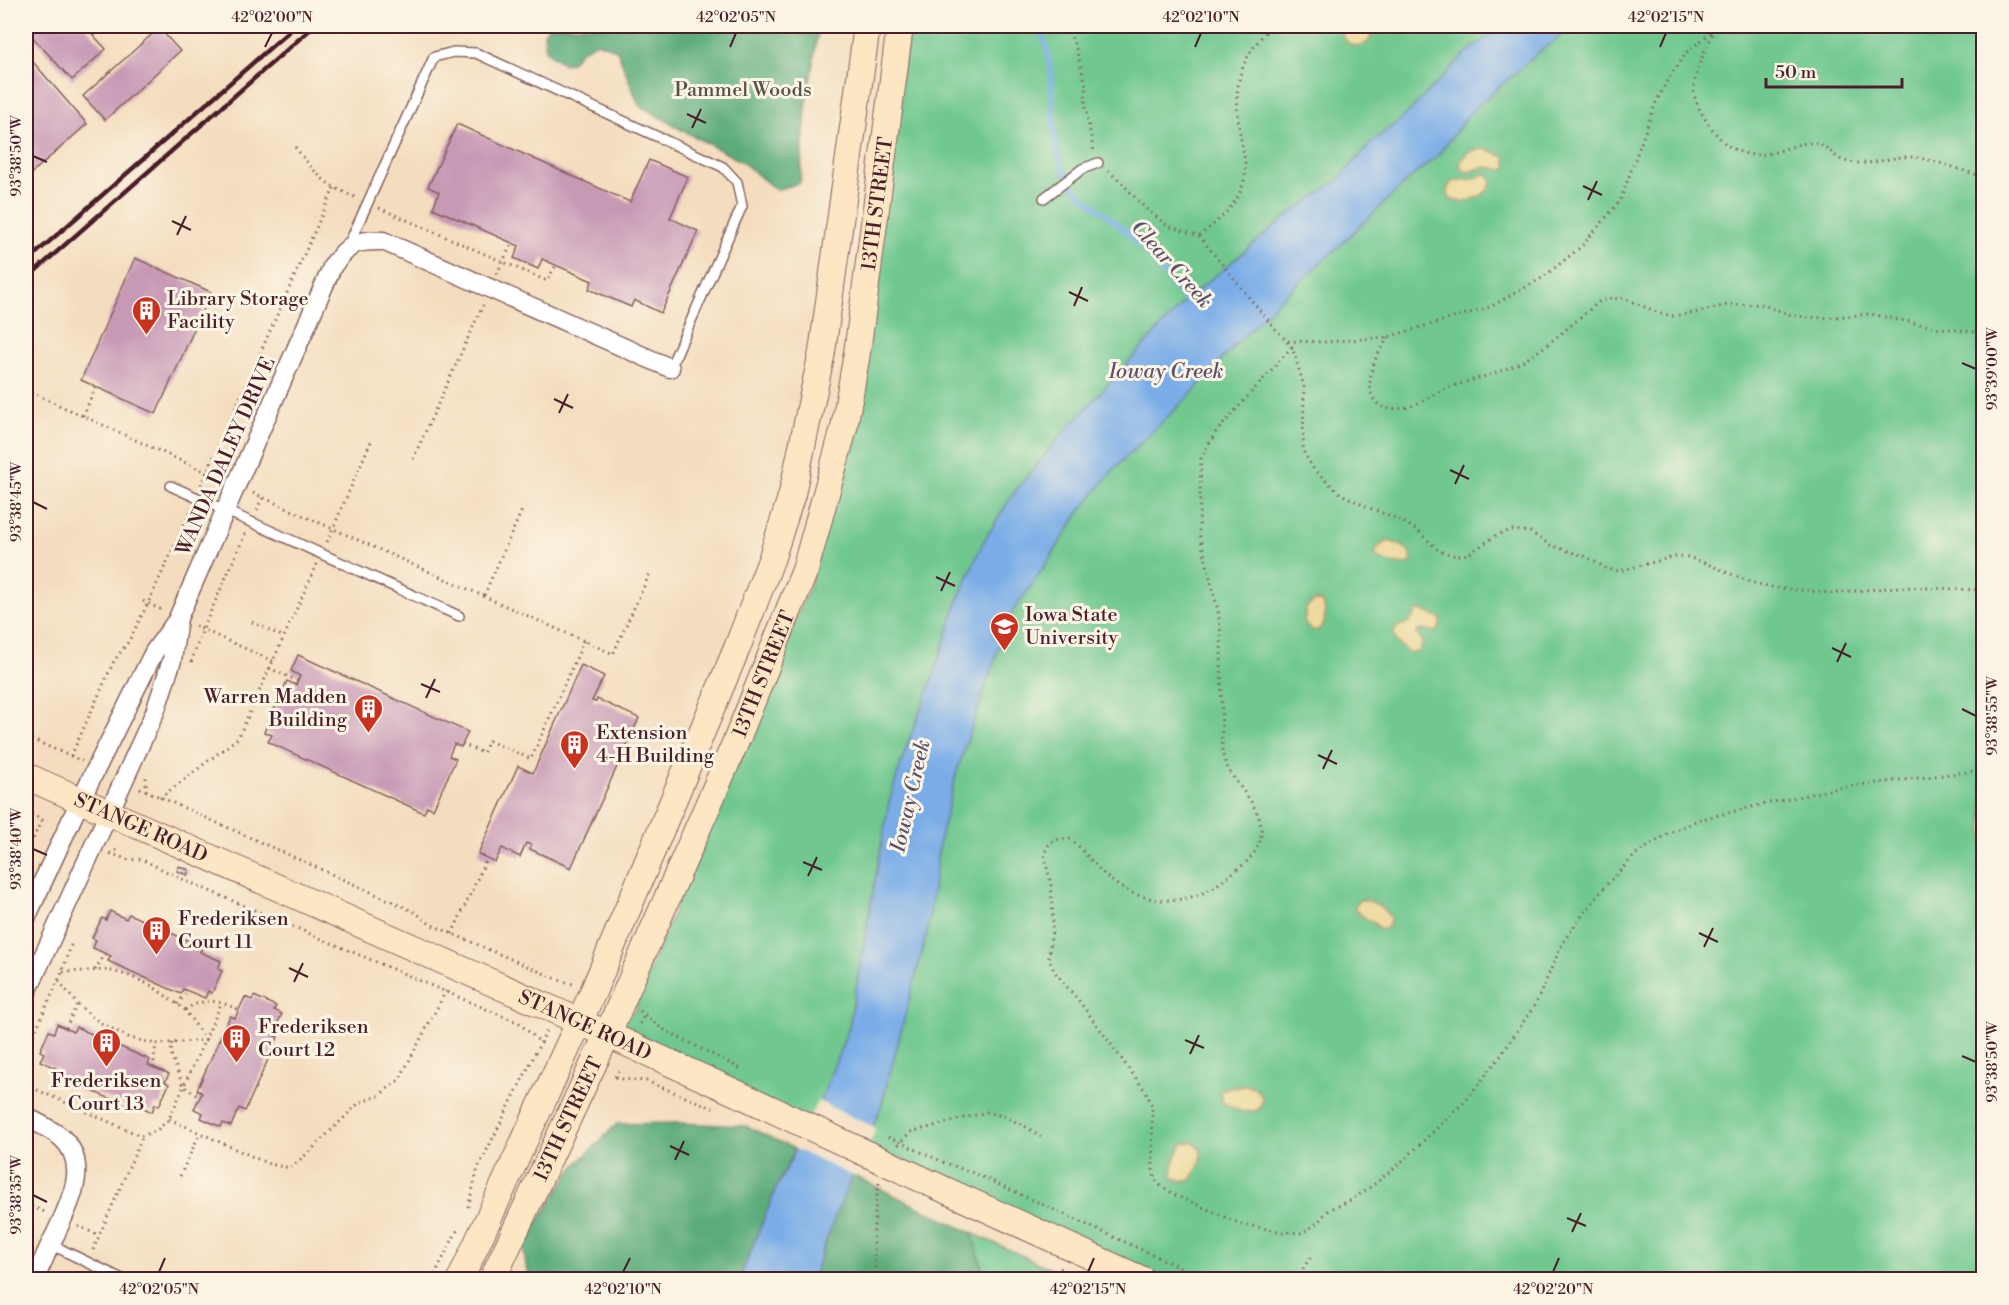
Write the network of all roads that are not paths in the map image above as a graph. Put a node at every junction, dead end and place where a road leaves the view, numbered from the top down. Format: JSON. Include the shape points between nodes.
{"nodes":[{"id":1,"x":867,"y":26,"type":"edge"},
{"id":2,"x":900,"y":26,"type":"edge"},
{"id":3,"x":1098,"y":163,"type":"road end"},
{"id":4,"x":1044,"y":198,"type":"dead end"},
{"id":5,"x":347,"y":248,"type":"junction"},
{"id":6,"x":670,"y":368,"type":"joint"},
{"id":7,"x":171,"y":486,"type":"dead end"},
{"id":8,"x":224,"y":511,"type":"junction"},
{"id":9,"x":459,"y":616,"type":"dead end"},
{"id":10,"x":178,"y":618,"type":"junction"},
{"id":11,"x":26,"y":776,"type":"edge"},
{"id":12,"x":80,"y":801,"type":"junction"},
{"id":13,"x":108,"y":813,"type":"junction"},
{"id":14,"x":26,"y":918,"type":"edge"},
{"id":15,"x":26,"y":994,"type":"edge"},
{"id":16,"x":579,"y":1022,"type":"junction"},
{"id":17,"x":607,"y":1035,"type":"junction"},
{"id":18,"x":26,"y":1117,"type":"edge"},
{"id":19,"x":50,"y":1245,"type":"junction"},
{"id":20,"x":34,"y":1280,"type":"edge"},
{"id":21,"x":124,"y":1280,"type":"edge"},
{"id":22,"x":460,"y":1280,"type":"edge"},
{"id":23,"x":492,"y":1280,"type":"edge"},
{"id":24,"x":1143,"y":1280,"type":"edge"}],
"edges":[{"from":1,"to":16,"type":"main road","name":"13TH STREET","via":[[822,352],[792,494],[738,648]]},
{"from":2,"to":17,"type":"main road","name":"13TH STREET","via":[[857,352],[843,428],[817,529],[774,649]]},
{"from":3,"to":4,"type":"lane","via":[[1082,169]]},
{"from":5,"to":6,"type":"street","via":[[363,240],[383,241]]},
{"from":5,"to":6,"type":"lane","via":[[434,57],[454,52],[476,53],[723,167],[738,183],[742,206]]},
{"from":5,"to":8,"type":"street","name":"WANDA DALEY DRIVE","via":[[333,265]]},
{"from":7,"to":8,"type":"lane"},
{"from":8,"to":9,"type":"lane"},
{"from":8,"to":10,"type":"street","name":"WANDA DALEY DRIVE"},
{"from":10,"to":12,"type":"street","via":[[154,652]]},
{"from":10,"to":13,"type":"street","name":"WANDA DALEY DRIVE","via":[[172,660],[155,712]]},
{"from":11,"to":12,"type":"main road","name":"STANGE ROAD"},
{"from":12,"to":13,"type":"main road","name":"STANGE ROAD"},
{"from":12,"to":14,"type":"street"},
{"from":13,"to":15,"type":"street","name":"WANDA DALEY DRIVE"},
{"from":13,"to":16,"type":"main road","name":"STANGE ROAD"},
{"from":16,"to":17,"type":"main road","name":"STANGE ROAD"},
{"from":16,"to":22,"type":"main road","name":"13TH STREET"},
{"from":17,"to":23,"type":"main road","name":"13TH STREET"},
{"from":17,"to":24,"type":"main road","name":"STANGE ROAD","bridge":true,"via":[[756,1102],[938,1173]]},
{"from":18,"to":19,"type":"street","via":[[63,1139],[74,1157],[74,1191]]},
{"from":19,"to":20,"type":"street"},
{"from":19,"to":21,"type":"lane"}]}
